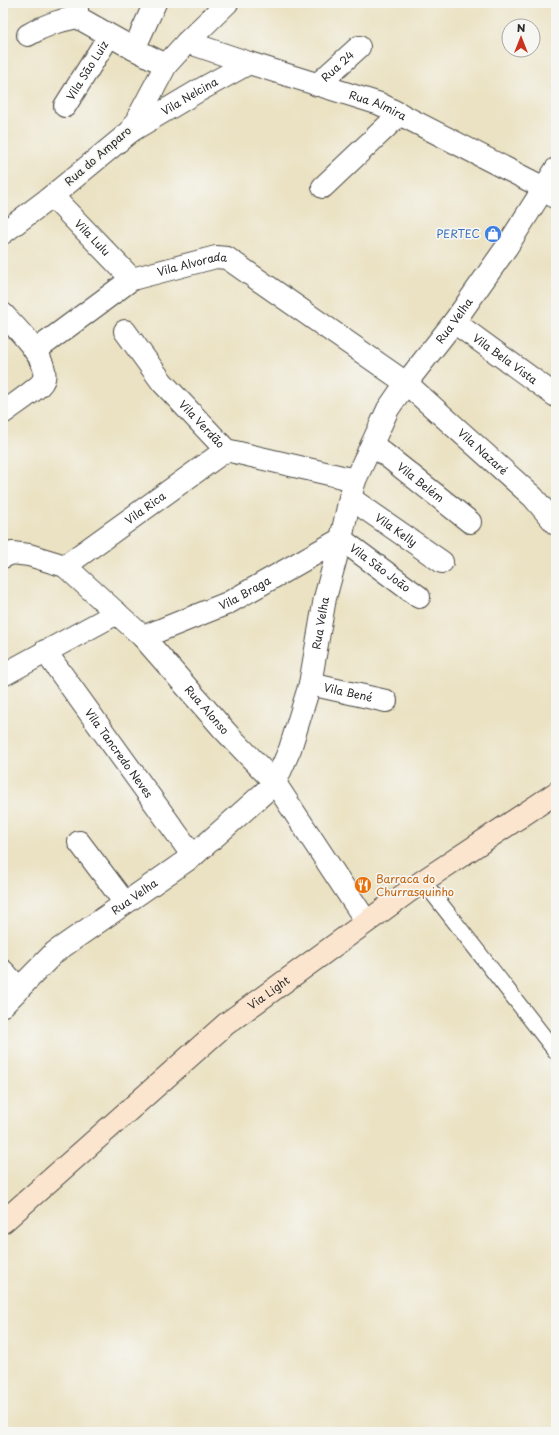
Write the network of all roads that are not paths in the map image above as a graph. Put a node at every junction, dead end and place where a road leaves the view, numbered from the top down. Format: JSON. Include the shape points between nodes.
{"nodes":[{"id":1,"x":155,"y":3,"type":"edge"},
{"id":2,"x":227,"y":3,"type":"edge"},
{"id":3,"x":77,"y":10,"type":"edge"},
{"id":4,"x":28,"y":35,"type":"dead end"},
{"id":5,"x":109,"y":36,"type":"junction"},
{"id":6,"x":187,"y":42,"type":"junction"},
{"id":7,"x":359,"y":47,"type":"dead end"},
{"id":8,"x":134,"y":49,"type":"junction"},
{"id":9,"x":249,"y":63,"type":"junction"},
{"id":10,"x":166,"y":66,"type":"junction"},
{"id":11,"x":317,"y":85,"type":"junction"},
{"id":12,"x":65,"y":106,"type":"dead end"},
{"id":13,"x":400,"y":114,"type":"junction"},
{"id":14,"x":131,"y":132,"type":"junction"},
{"id":15,"x":556,"y":169,"type":"edge"},
{"id":16,"x":323,"y":187,"type":"dead end"},
{"id":17,"x":550,"y":193,"type":"edge"},
{"id":18,"x":52,"y":196,"type":"junction"},
{"id":19,"x":3,"y":233,"type":"edge"},
{"id":20,"x":132,"y":279,"type":"junction"},
{"id":21,"x":3,"y":314,"type":"edge"},
{"id":22,"x":454,"y":322,"type":"junction"},
{"id":23,"x":125,"y":332,"type":"dead end"},
{"id":24,"x":35,"y":351,"type":"junction"},
{"id":25,"x":406,"y":383,"type":"junction"},
{"id":26,"x":556,"y":396,"type":"edge"},
{"id":27,"x":3,"y":413,"type":"edge"},
{"id":28,"x":372,"y":444,"type":"junction"},
{"id":29,"x":226,"y":450,"type":"junction"},
{"id":30,"x":353,"y":489,"type":"junction"},
{"id":31,"x":470,"y":522,"type":"dead end"},
{"id":32,"x":556,"y":524,"type":"edge"},
{"id":33,"x":341,"y":539,"type":"junction"},
{"id":34,"x":3,"y":557,"type":"edge"},
{"id":35,"x":442,"y":562,"type":"dead end"},
{"id":36,"x":65,"y":566,"type":"junction"},
{"id":37,"x":419,"y":598,"type":"dead end"},
{"id":38,"x":117,"y":613,"type":"junction"},
{"id":39,"x":143,"y":637,"type":"junction"},
{"id":40,"x":45,"y":651,"type":"junction"},
{"id":41,"x":3,"y":675,"type":"edge"},
{"id":42,"x":310,"y":684,"type":"junction"},
{"id":43,"x":386,"y":701,"type":"dead end"},
{"id":44,"x":275,"y":783,"type":"junction"},
{"id":45,"x":556,"y":794,"type":"edge"},
{"id":46,"x":80,"y":842,"type":"dead end"},
{"id":47,"x":193,"y":856,"type":"junction"},
{"id":48,"x":423,"y":881,"type":"junction"},
{"id":49,"x":125,"y":903,"type":"junction"},
{"id":50,"x":366,"y":921,"type":"junction"},
{"id":51,"x":3,"y":971,"type":"edge"},
{"id":52,"x":19,"y":988,"type":"junction"},
{"id":53,"x":3,"y":1005,"type":"edge"},
{"id":54,"x":556,"y":1052,"type":"edge"},
{"id":55,"x":3,"y":1222,"type":"edge"}],
"edges":[{"from":1,"to":8,"type":"street"},
{"from":2,"to":6,"type":"street","name":"Rua do Amparo"},
{"from":3,"to":4,"type":"street"},
{"from":3,"to":5,"type":"street"},
{"from":5,"to":8,"type":"street"},
{"from":5,"to":12,"type":"street","name":"Vila São Luiz"},
{"from":6,"to":9,"type":"street","name":"Rua Almira"},
{"from":6,"to":10,"type":"street","name":"Rua do Amparo"},
{"from":7,"to":11,"type":"street","name":"Rua 24"},
{"from":8,"to":10,"type":"street"},
{"from":9,"to":11,"type":"street","name":"Rua Almira"},
{"from":9,"to":14,"type":"street","name":"Vila Nelcina"},
{"from":10,"to":14,"type":"street","name":"Rua do Amparo"},
{"from":11,"to":13,"type":"street","name":"Rua Almira","via":[[380,104]]},
{"from":13,"to":16,"type":"street"},
{"from":13,"to":17,"type":"street","name":"Rua Almira"},
{"from":14,"to":18,"type":"street","name":"Rua do Amparo"},
{"from":15,"to":17,"type":"street","name":"Rua Velha"},
{"from":17,"to":22,"type":"street","name":"Rua Velha","via":[[506,248]]},
{"from":18,"to":19,"type":"street","name":"Rua do Amparo"},
{"from":18,"to":20,"type":"street","name":"Vila Lulu"},
{"from":20,"to":24,"type":"street","name":"Vila Alvorada"},
{"from":20,"to":25,"type":"street","name":"Vila Alvorada","via":[[216,257],[227,258]]},
{"from":21,"to":24,"type":"street"},
{"from":22,"to":25,"type":"street","name":"Rua Velha"},
{"from":22,"to":26,"type":"street","name":"Vila Bela Vista"},
{"from":23,"to":29,"type":"street","name":"Vila Verdão","via":[[162,382]]},
{"from":24,"to":27,"type":"street","via":[[44,368],[41,384]]},
{"from":25,"to":28,"type":"street","name":"Rua Velha","via":[[388,409]]},
{"from":25,"to":32,"type":"street","name":"Vila Nazaré","via":[[533,497]]},
{"from":28,"to":30,"type":"street","name":"Rua Velha"},
{"from":28,"to":31,"type":"street","name":"Vila Belém"},
{"from":29,"to":30,"type":"street","name":"Vila Verdão"},
{"from":29,"to":36,"type":"street","name":"Vila Rica"},
{"from":30,"to":33,"type":"street","name":"Rua Velha"},
{"from":30,"to":35,"type":"street","name":"Vila Kelly"},
{"from":33,"to":37,"type":"street","name":"Vila São João"},
{"from":33,"to":39,"type":"street","name":"Vila Braga","via":[[228,603]]},
{"from":33,"to":42,"type":"street","name":"Rua Velha","via":[[325,598]]},
{"from":34,"to":36,"type":"street","name":"Rua Alonso","via":[[12,554],[29,555]]},
{"from":36,"to":38,"type":"street","name":"Rua Alonso"},
{"from":38,"to":39,"type":"street","name":"Rua Alonso"},
{"from":38,"to":40,"type":"street"},
{"from":39,"to":44,"type":"street","name":"Rua Alonso","via":[[225,731]]},
{"from":40,"to":41,"type":"street"},
{"from":40,"to":47,"type":"street","name":"Vila Tancredo Neves"},
{"from":42,"to":43,"type":"street","name":"Vila Bené"},
{"from":42,"to":44,"type":"street","name":"Rua Velha","via":[[290,749]]},
{"from":44,"to":47,"type":"street","name":"Rua Velha"},
{"from":44,"to":50,"type":"street","name":"Rua Alonso"},
{"from":45,"to":48,"type":"street","name":"Via Light"},
{"from":46,"to":49,"type":"street"},
{"from":47,"to":49,"type":"street","name":"Rua Velha"},
{"from":48,"to":50,"type":"street","name":"Via Light"},
{"from":48,"to":54,"type":"lane"},
{"from":49,"to":52,"type":"street","name":"Rua Velha","via":[[55,952]]},
{"from":50,"to":55,"type":"street","name":"Via Light","via":[[226,1024]]},
{"from":51,"to":52,"type":"street"},
{"from":52,"to":53,"type":"street","name":"Rua Velha"}]}
